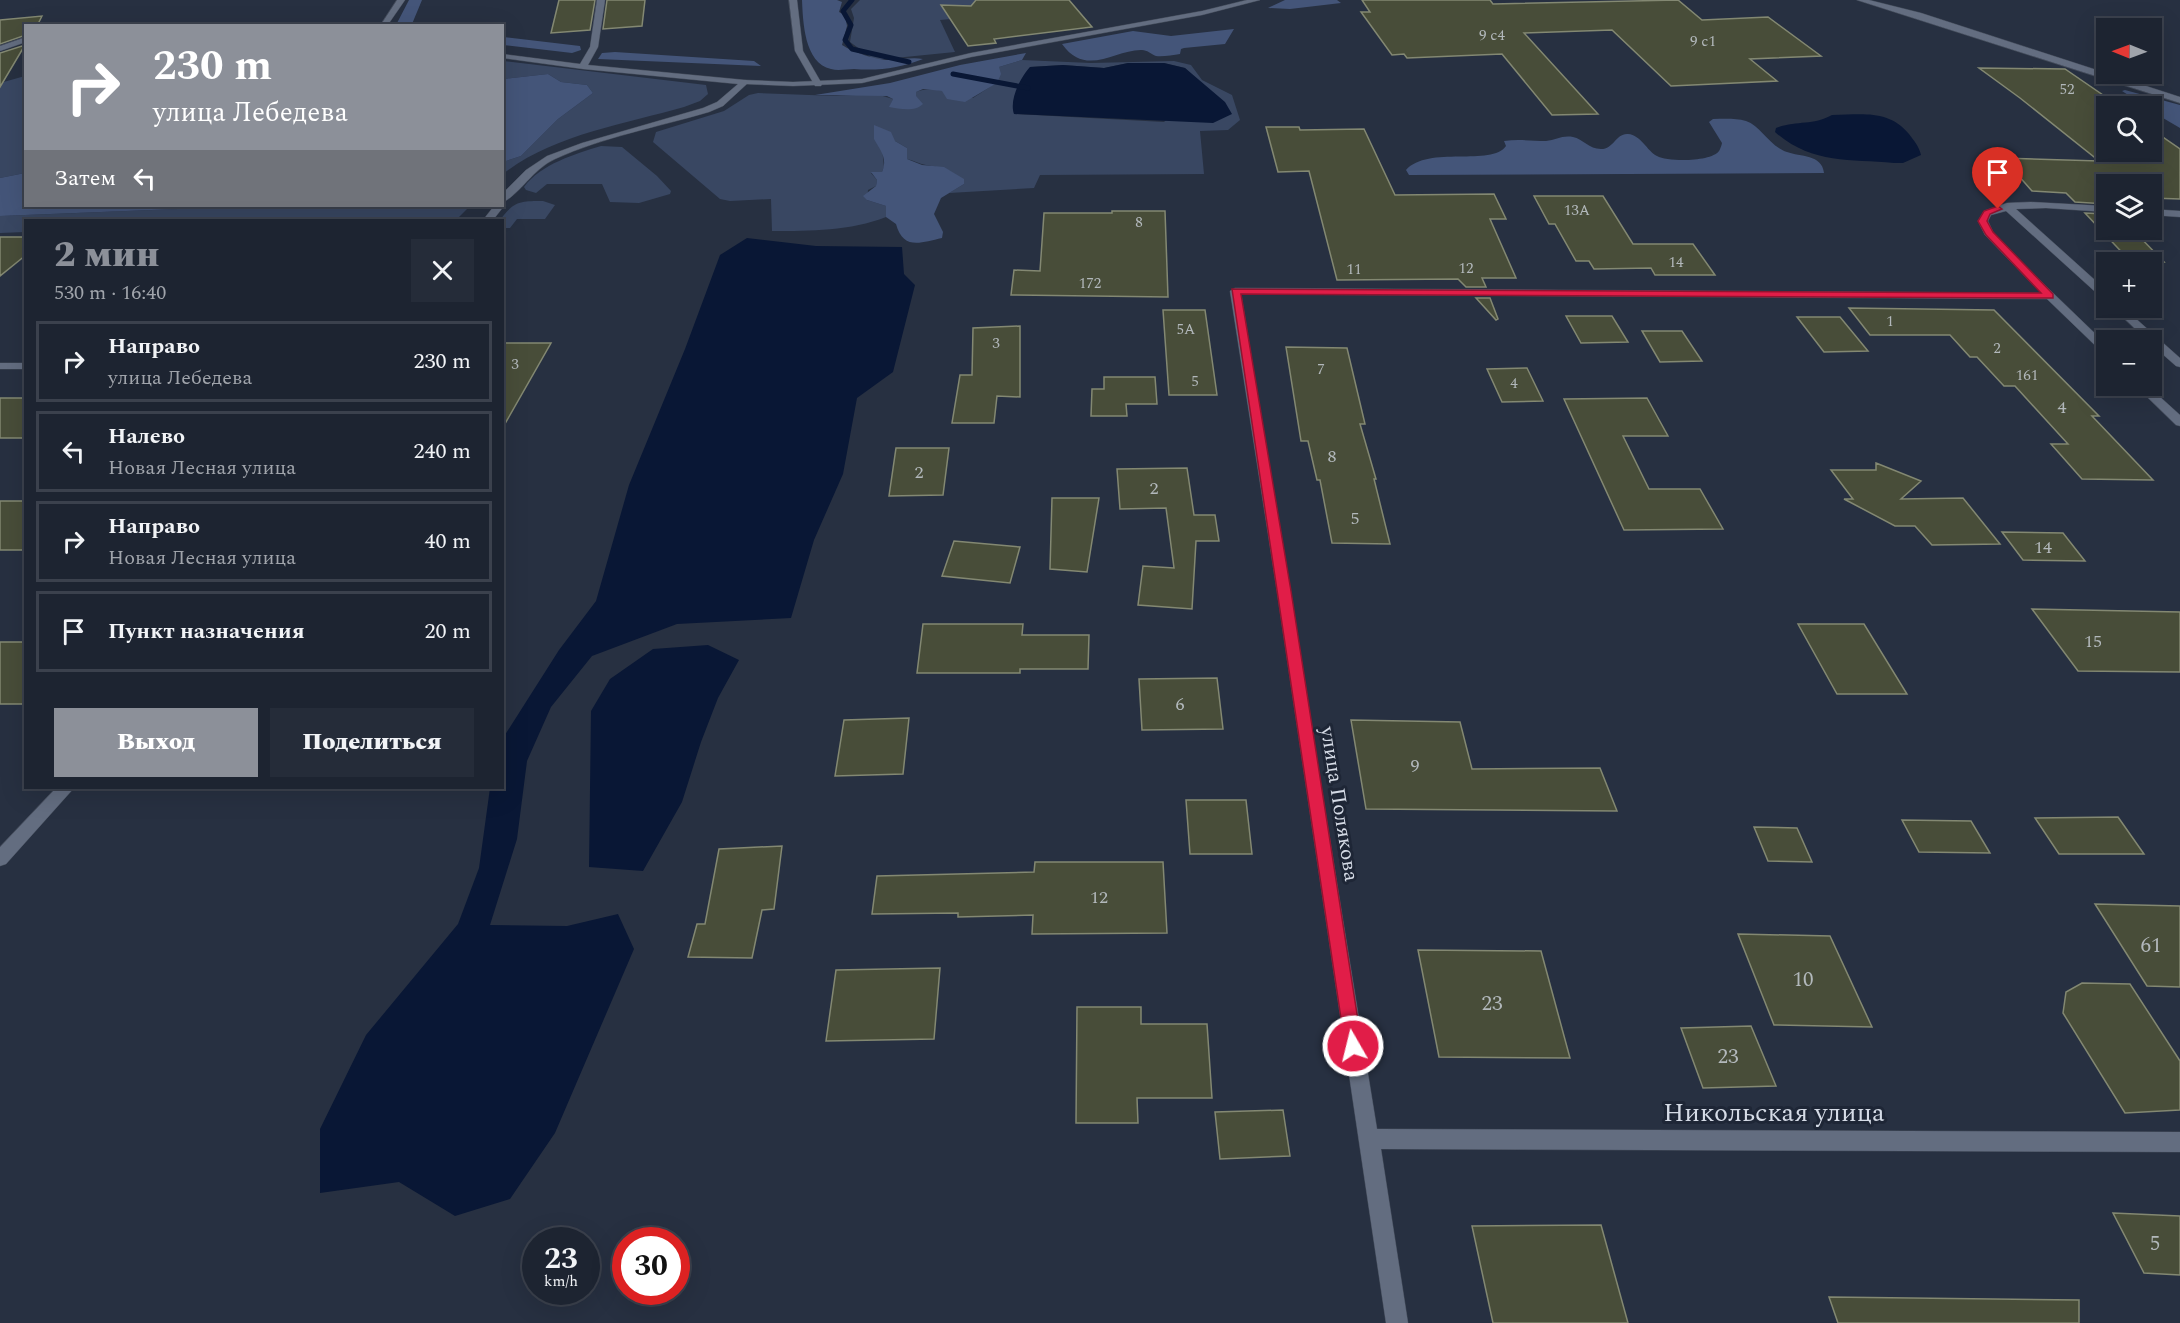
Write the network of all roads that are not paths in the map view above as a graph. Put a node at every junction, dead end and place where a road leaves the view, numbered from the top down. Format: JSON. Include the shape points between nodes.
{"nodes":[{"id":1,"x":401,"y":0,"type":"edge"},
{"id":2,"x":601,"y":0,"type":"edge"},
{"id":3,"x":793,"y":0,"type":"edge"},
{"id":4,"x":1256,"y":0,"type":"edge"},
{"id":5,"x":1861,"y":0,"type":"edge"},
{"id":6,"x":383,"y":24,"type":"edge"},
{"id":7,"x":24,"y":40,"type":"edge"},
{"id":8,"x":0,"y":49,"type":"edge"},
{"id":9,"x":504,"y":56,"type":"edge"},
{"id":10,"x":583,"y":67,"type":"junction"},
{"id":11,"x":745,"y":82,"type":"junction"},
{"id":12,"x":818,"y":84,"type":"junction"},
{"id":13,"x":2180,"y":100,"type":"edge"},
{"id":14,"x":504,"y":198,"type":"edge"},
{"id":15,"x":2007,"y":206,"type":"junction"},
{"id":16,"x":2096,"y":208,"type":"edge"},
{"id":17,"x":2162,"y":213,"type":"edge"},
{"id":18,"x":2180,"y":214,"type":"edge"},
{"id":19,"x":2096,"y":287,"type":"edge"},
{"id":20,"x":2050,"y":296,"type":"junction"},
{"id":21,"x":2129,"y":318,"type":"edge"},
{"id":22,"x":2096,"y":340,"type":"edge"},
{"id":23,"x":2180,"y":364,"type":"edge"},
{"id":24,"x":0,"y":366,"type":"edge"},
{"id":25,"x":24,"y":366,"type":"edge"},
{"id":26,"x":2153,"y":396,"type":"edge"},
{"id":27,"x":2180,"y":422,"type":"edge"},
{"id":28,"x":65,"y":789,"type":"edge"},
{"id":29,"x":0,"y":859,"type":"edge"},
{"id":30,"x":1367,"y":1139,"type":"junction"},
{"id":31,"x":2180,"y":1142,"type":"edge"},
{"id":32,"x":1397,"y":1323,"type":"edge"}],
"edges":[{"from":1,"to":6,"type":"street"},
{"from":2,"to":10,"type":"street","via":[[594,46]]},
{"from":3,"to":12,"type":"street","via":[[799,51]]},
{"from":4,"to":12,"type":"street","via":[[981,54],[890,76]]},
{"from":5,"to":13,"type":"street"},
{"from":7,"to":8,"type":"street"},
{"from":9,"to":10,"type":"street"},
{"from":10,"to":11,"type":"street"},
{"from":11,"to":12,"type":"street"},
{"from":11,"to":14,"type":"street","via":[[720,104],[706,110],[550,158],[529,172]]},
{"from":15,"to":16,"type":"street"},
{"from":15,"to":19,"type":"street"},
{"from":15,"to":20,"type":"street","via":[[1987,213],[1983,221],[1989,233]]},
{"from":17,"to":18,"type":"street"},
{"from":20,"to":22,"type":"street"},
{"from":20,"to":30,"type":"street","name":"улица Полякова","via":[[1235,291]]},
{"from":21,"to":23,"type":"street"},
{"from":24,"to":25,"type":"street"},
{"from":26,"to":27,"type":"street"},
{"from":28,"to":29,"type":"street"},
{"from":30,"to":31,"type":"street","name":"Никольская улица"},
{"from":30,"to":32,"type":"street","name":"улица Полякова"}]}
